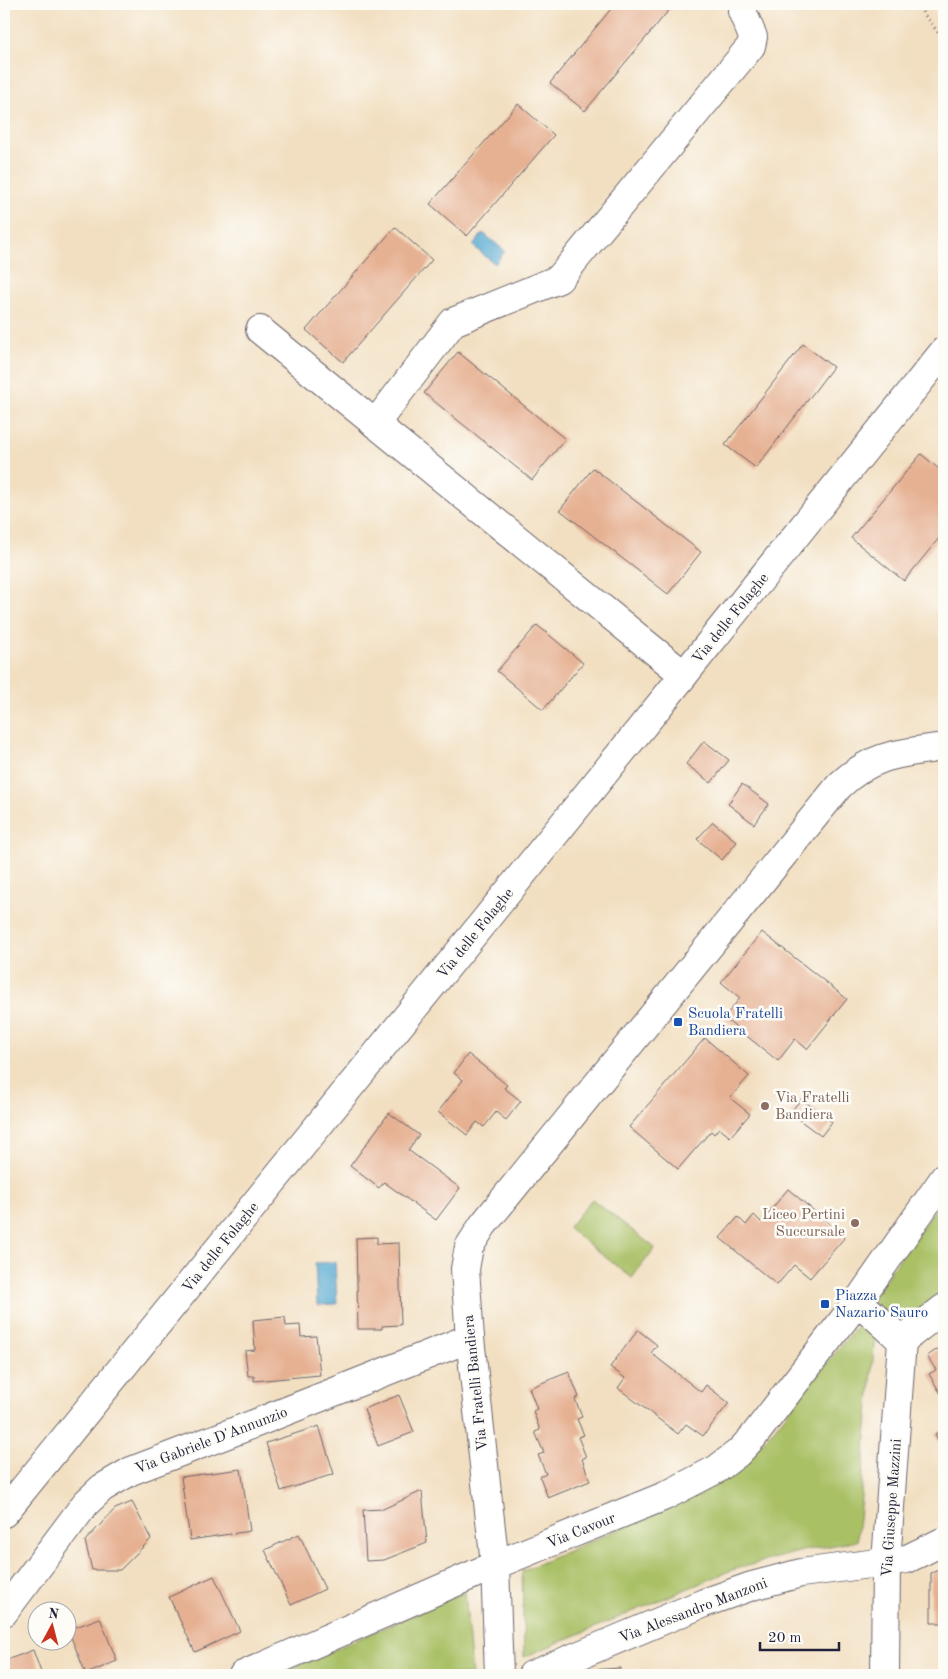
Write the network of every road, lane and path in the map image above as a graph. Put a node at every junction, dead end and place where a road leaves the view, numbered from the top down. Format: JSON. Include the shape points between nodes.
{"nodes":[{"id":1,"x":916,"y":4,"type":"edge"},
{"id":2,"x":742,"y":11,"type":"dead end"},
{"id":3,"x":944,"y":40,"type":"edge"},
{"id":4,"x":260,"y":330,"type":"dead end"},
{"id":5,"x":944,"y":351,"type":"edge"},
{"id":6,"x":375,"y":424,"type":"junction"},
{"id":7,"x":684,"y":675,"type":"junction"},
{"id":8,"x":944,"y":747,"type":"edge"},
{"id":9,"x":944,"y":1178,"type":"edge"},
{"id":10,"x":858,"y":1301,"type":"junction"},
{"id":11,"x":944,"y":1308,"type":"edge"},
{"id":12,"x":470,"y":1338,"type":"junction"},
{"id":13,"x":902,"y":1341,"type":"junction"},
{"id":14,"x":4,"y":1513,"type":"edge"},
{"id":15,"x":944,"y":1540,"type":"edge"},
{"id":16,"x":886,"y":1562,"type":"junction"},
{"id":17,"x":495,"y":1565,"type":"junction"},
{"id":18,"x":4,"y":1612,"type":"edge"},
{"id":19,"x":243,"y":1675,"type":"edge"},
{"id":20,"x":499,"y":1675,"type":"edge"},
{"id":21,"x":532,"y":1675,"type":"edge"},
{"id":22,"x":884,"y":1675,"type":"edge"}],
"edges":[{"from":1,"to":3,"type":"path"},
{"from":2,"to":6,"type":"street","via":[[752,37],[751,46],[559,279],[453,322]]},
{"from":4,"to":6,"type":"street"},
{"from":5,"to":7,"type":"street","name":"Via delle Folaghe"},
{"from":6,"to":7,"type":"street"},
{"from":7,"to":14,"type":"street","name":"Via delle Folaghe"},
{"from":8,"to":12,"type":"street","name":"Via Fratelli Bandiera","via":[[880,758],[839,786],[483,1225],[469,1248],[464,1269]]},
{"from":9,"to":10,"type":"street","name":"Via Cavour"},
{"from":10,"to":13,"type":"street"},
{"from":10,"to":17,"type":"street","name":"Via Cavour","via":[[753,1437],[717,1469],[665,1496]]},
{"from":11,"to":13,"type":"street"},
{"from":12,"to":17,"type":"street","name":"Via Fratelli Bandiera"},
{"from":12,"to":18,"type":"street","name":"Via Gabriele D'Annunzio","via":[[122,1474],[86,1503]]},
{"from":13,"to":16,"type":"street","name":"Via Giuseppe Mazzini"},
{"from":15,"to":16,"type":"street","name":"Via Alessandro Manzoni","via":[[906,1559]]},
{"from":16,"to":21,"type":"street","name":"Via Alessandro Manzoni","via":[[801,1573],[752,1586]]},
{"from":16,"to":22,"type":"street","name":"Via Giuseppe Mazzini"},
{"from":17,"to":19,"type":"street","name":"Via Cavour"},
{"from":17,"to":20,"type":"street","name":"Via Fratelli Bandiera"}]}
